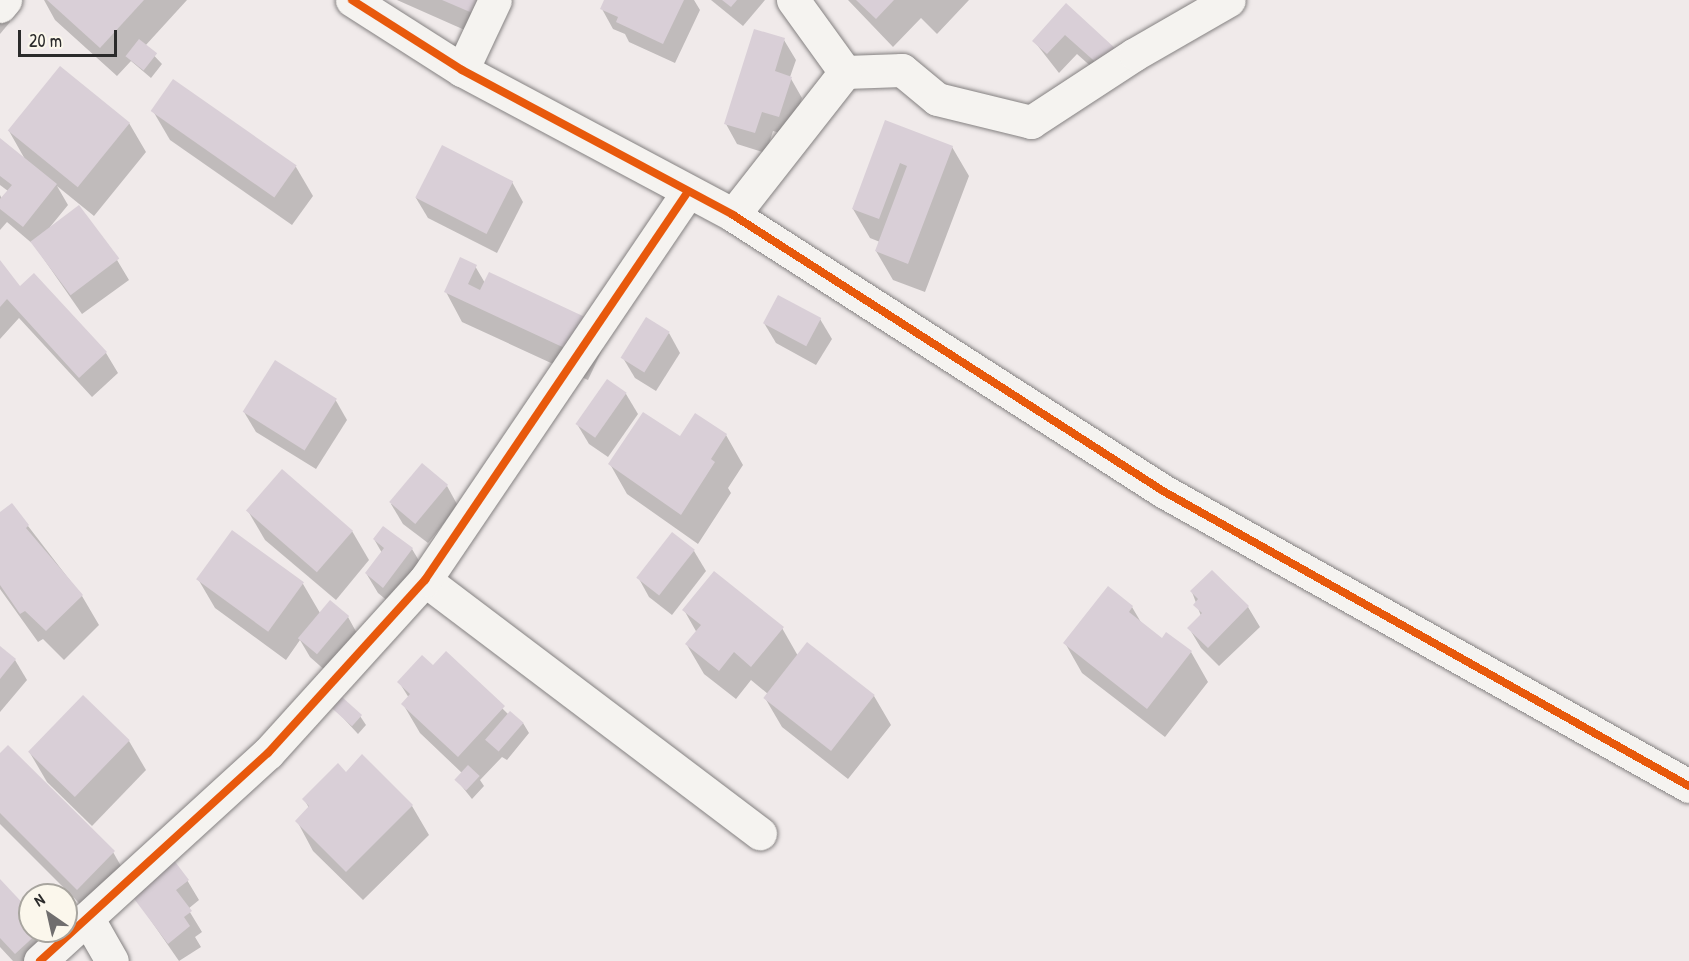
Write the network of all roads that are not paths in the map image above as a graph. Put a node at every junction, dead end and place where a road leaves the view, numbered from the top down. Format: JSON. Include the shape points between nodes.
{"nodes":[{"id":1,"x":5,"y":0,"type":"edge"},
{"id":2,"x":352,"y":0,"type":"edge"},
{"id":3,"x":495,"y":0,"type":"edge"},
{"id":4,"x":793,"y":0,"type":"edge"},
{"id":5,"x":1229,"y":0,"type":"edge"},
{"id":6,"x":0,"y":6,"type":"edge"},
{"id":7,"x":462,"y":70,"type":"junction"},
{"id":8,"x":846,"y":72,"type":"junction"},
{"id":9,"x":688,"y":192,"type":"junction"},
{"id":10,"x":733,"y":215,"type":"junction"},
{"id":11,"x":425,"y":580,"type":"junction"},
{"id":12,"x":1689,"y":786,"type":"edge"},
{"id":13,"x":760,"y":833,"type":"dead end"},
{"id":14,"x":88,"y":920,"type":"junction"},
{"id":15,"x":40,"y":961,"type":"edge"},
{"id":16,"x":112,"y":961,"type":"edge"}],
"edges":[{"from":1,"to":6,"type":"street"},
{"from":2,"to":7,"type":"street"},
{"from":3,"to":7,"type":"street"},
{"from":4,"to":8,"type":"street"},
{"from":5,"to":8,"type":"street","via":[[1135,54],[1032,122],[937,99],[902,70]]},
{"from":7,"to":9,"type":"street"},
{"from":8,"to":10,"type":"street"},
{"from":9,"to":10,"type":"street"},
{"from":9,"to":11,"type":"street"},
{"from":10,"to":12,"type":"street","via":[[1163,491]]},
{"from":11,"to":13,"type":"street"},
{"from":11,"to":14,"type":"street","via":[[268,753]]},
{"from":14,"to":15,"type":"street"},
{"from":14,"to":16,"type":"street"}]}
